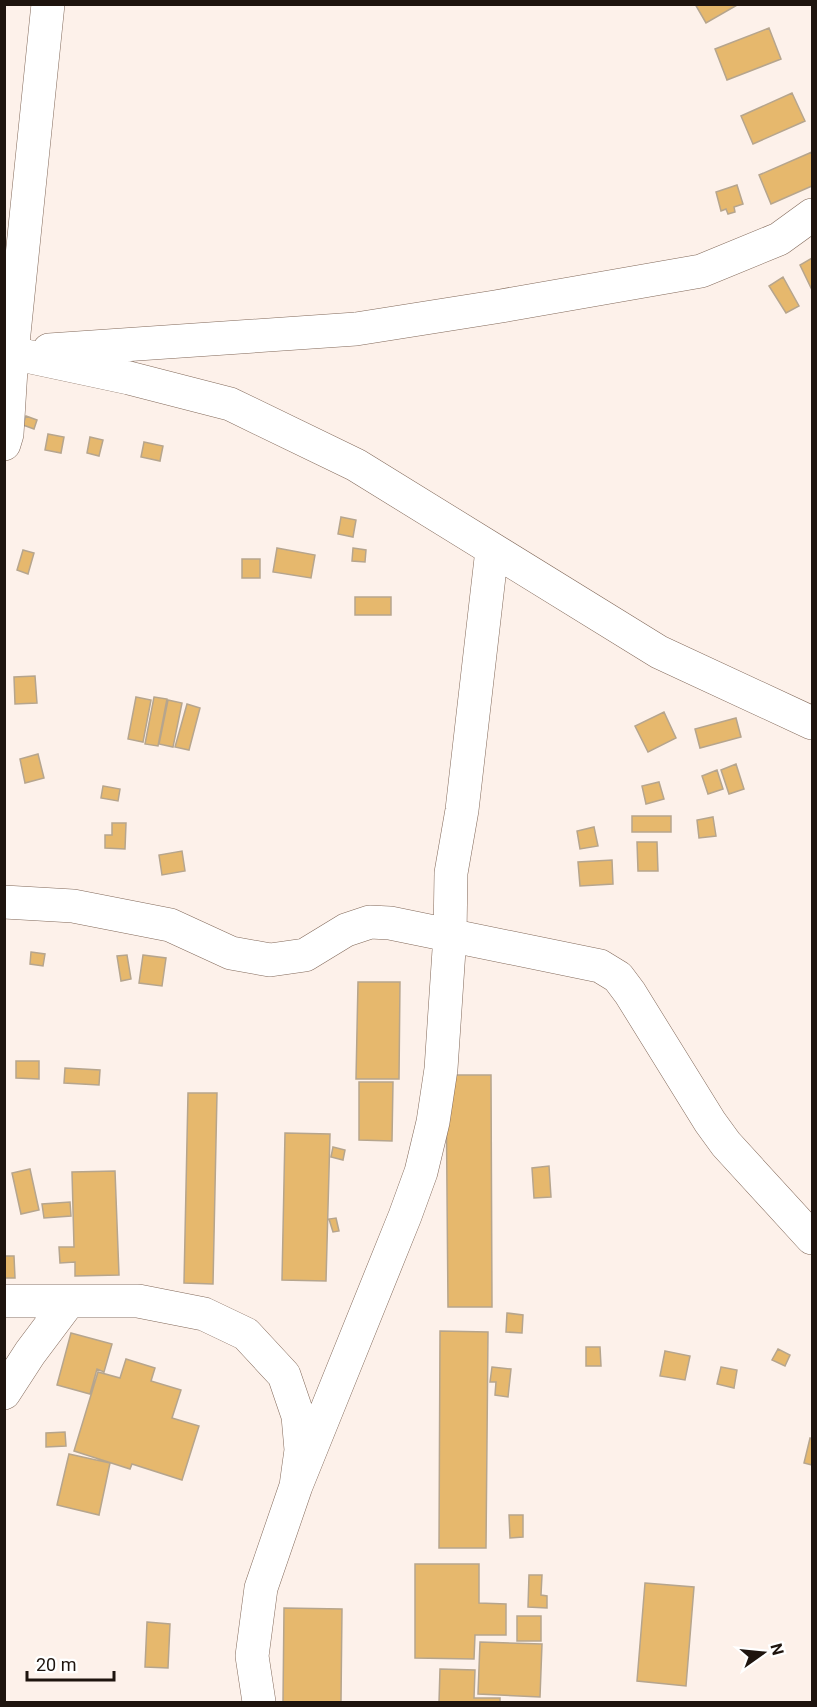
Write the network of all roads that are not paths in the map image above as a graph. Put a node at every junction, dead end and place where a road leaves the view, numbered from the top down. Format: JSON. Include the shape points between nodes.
{"nodes":[{"id":1,"x":48,"y":4,"type":"edge"},
{"id":2,"x":813,"y":215,"type":"edge"},
{"id":3,"x":8,"y":353,"type":"edge"},
{"id":4,"x":4,"y":444,"type":"edge"},
{"id":5,"x":492,"y":550,"type":"junction"},
{"id":6,"x":813,"y":723,"type":"edge"},
{"id":7,"x":4,"y":902,"type":"edge"},
{"id":8,"x":450,"y":935,"type":"junction"},
{"id":9,"x":813,"y":1238,"type":"edge"},
{"id":10,"x":4,"y":1301,"type":"edge"},
{"id":11,"x":69,"y":1301,"type":"junction"},
{"id":12,"x":4,"y":1393,"type":"edge"},
{"id":13,"x":296,"y":1486,"type":"junction"},
{"id":14,"x":260,"y":1702,"type":"edge"}],
"edges":[{"from":1,"to":3,"type":"street"},
{"from":2,"to":3,"type":"street","via":[[779,239],[701,271],[495,307],[356,329]]},
{"from":3,"to":4,"type":"street"},
{"from":3,"to":5,"type":"street","via":[[129,378],[230,405],[356,465]]},
{"from":5,"to":6,"type":"street","via":[[659,652]]},
{"from":5,"to":8,"type":"street","via":[[451,873]]},
{"from":7,"to":8,"type":"street","via":[[73,906],[170,925],[231,953],[270,960],[305,954],[346,930],[370,922]]},
{"from":8,"to":9,"type":"street","via":[[600,966],[618,977],[726,1144]]},
{"from":8,"to":13,"type":"street","via":[[441,1069],[434,1122],[421,1172]]},
{"from":10,"to":11,"type":"street"},
{"from":11,"to":12,"type":"street"},
{"from":11,"to":13,"type":"street","via":[[138,1301],[204,1314],[246,1334],[284,1375],[298,1416],[301,1450]]},
{"from":13,"to":14,"type":"street","via":[[261,1588],[252,1656]]}]}
